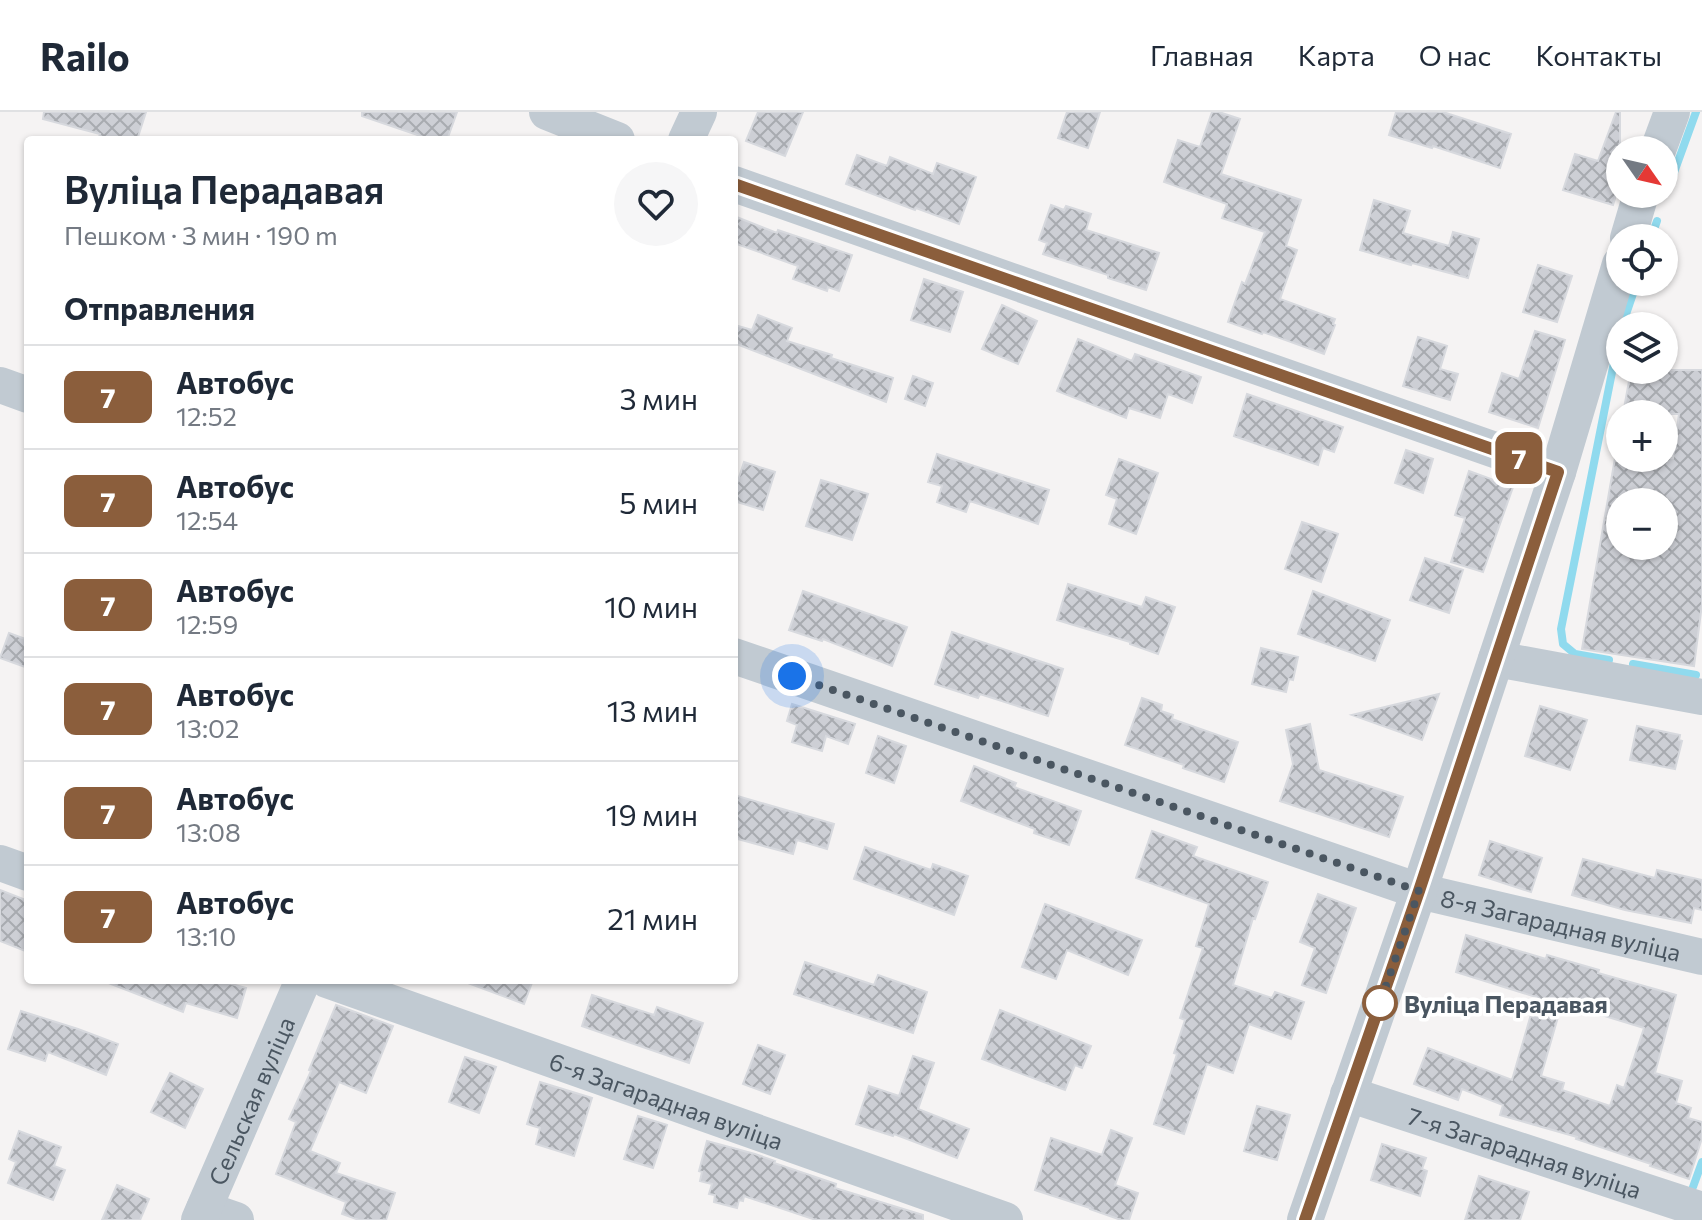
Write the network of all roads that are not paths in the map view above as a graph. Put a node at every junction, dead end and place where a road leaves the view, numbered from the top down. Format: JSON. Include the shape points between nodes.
{"nodes":[{"id":1,"x":547,"y":112,"type":"edge"},
{"id":2,"x":699,"y":112,"type":"edge"},
{"id":3,"x":1672,"y":112,"type":"edge"},
{"id":4,"x":607,"y":136,"type":"edge"},
{"id":5,"x":688,"y":136,"type":"edge"},
{"id":6,"x":1663,"y":136,"type":"edge"},
{"id":7,"x":738,"y":185,"type":"edge"},
{"id":8,"x":1610,"y":296,"type":"edge"},
{"id":9,"x":0,"y":385,"type":"edge"},
{"id":10,"x":24,"y":394,"type":"edge"},
{"id":11,"x":1558,"y":472,"type":"junction"},
{"id":12,"x":738,"y":657,"type":"edge"},
{"id":13,"x":1496,"y":659,"type":"junction"},
{"id":14,"x":1702,"y":697,"type":"edge"},
{"id":15,"x":0,"y":863,"type":"edge"},
{"id":16,"x":24,"y":872,"type":"edge"},
{"id":17,"x":1419,"y":891,"type":"junction"},
{"id":18,"x":1702,"y":957,"type":"edge"},
{"id":19,"x":301,"y":984,"type":"edge"},
{"id":20,"x":338,"y":984,"type":"edge"},
{"id":21,"x":1348,"y":1094,"type":"junction"},
{"id":22,"x":1702,"y":1210,"type":"edge"},
{"id":23,"x":213,"y":1216,"type":"edge"},
{"id":24,"x":1005,"y":1220,"type":"edge"},
{"id":25,"x":1305,"y":1220,"type":"edge"}],
"edges":[{"from":1,"to":4,"type":"street"},
{"from":2,"to":5,"type":"street"},
{"from":3,"to":6,"type":"street"},
{"from":7,"to":11,"type":"street"},
{"from":8,"to":11,"type":"street"},
{"from":9,"to":10,"type":"street"},
{"from":11,"to":13,"type":"street"},
{"from":12,"to":17,"type":"street","name":"8-я Загарадная вуліца"},
{"from":13,"to":14,"type":"street"},
{"from":13,"to":17,"type":"street"},
{"from":15,"to":16,"type":"street"},
{"from":17,"to":18,"type":"street","name":"8-я Загарадная вуліца"},
{"from":17,"to":21,"type":"street"},
{"from":19,"to":23,"type":"street","name":"Сельская вуліца"},
{"from":20,"to":24,"type":"street","name":"6-я Загарадная вуліца"},
{"from":21,"to":22,"type":"street","name":"7-я Загарадная вуліца"},
{"from":21,"to":25,"type":"street"}]}
